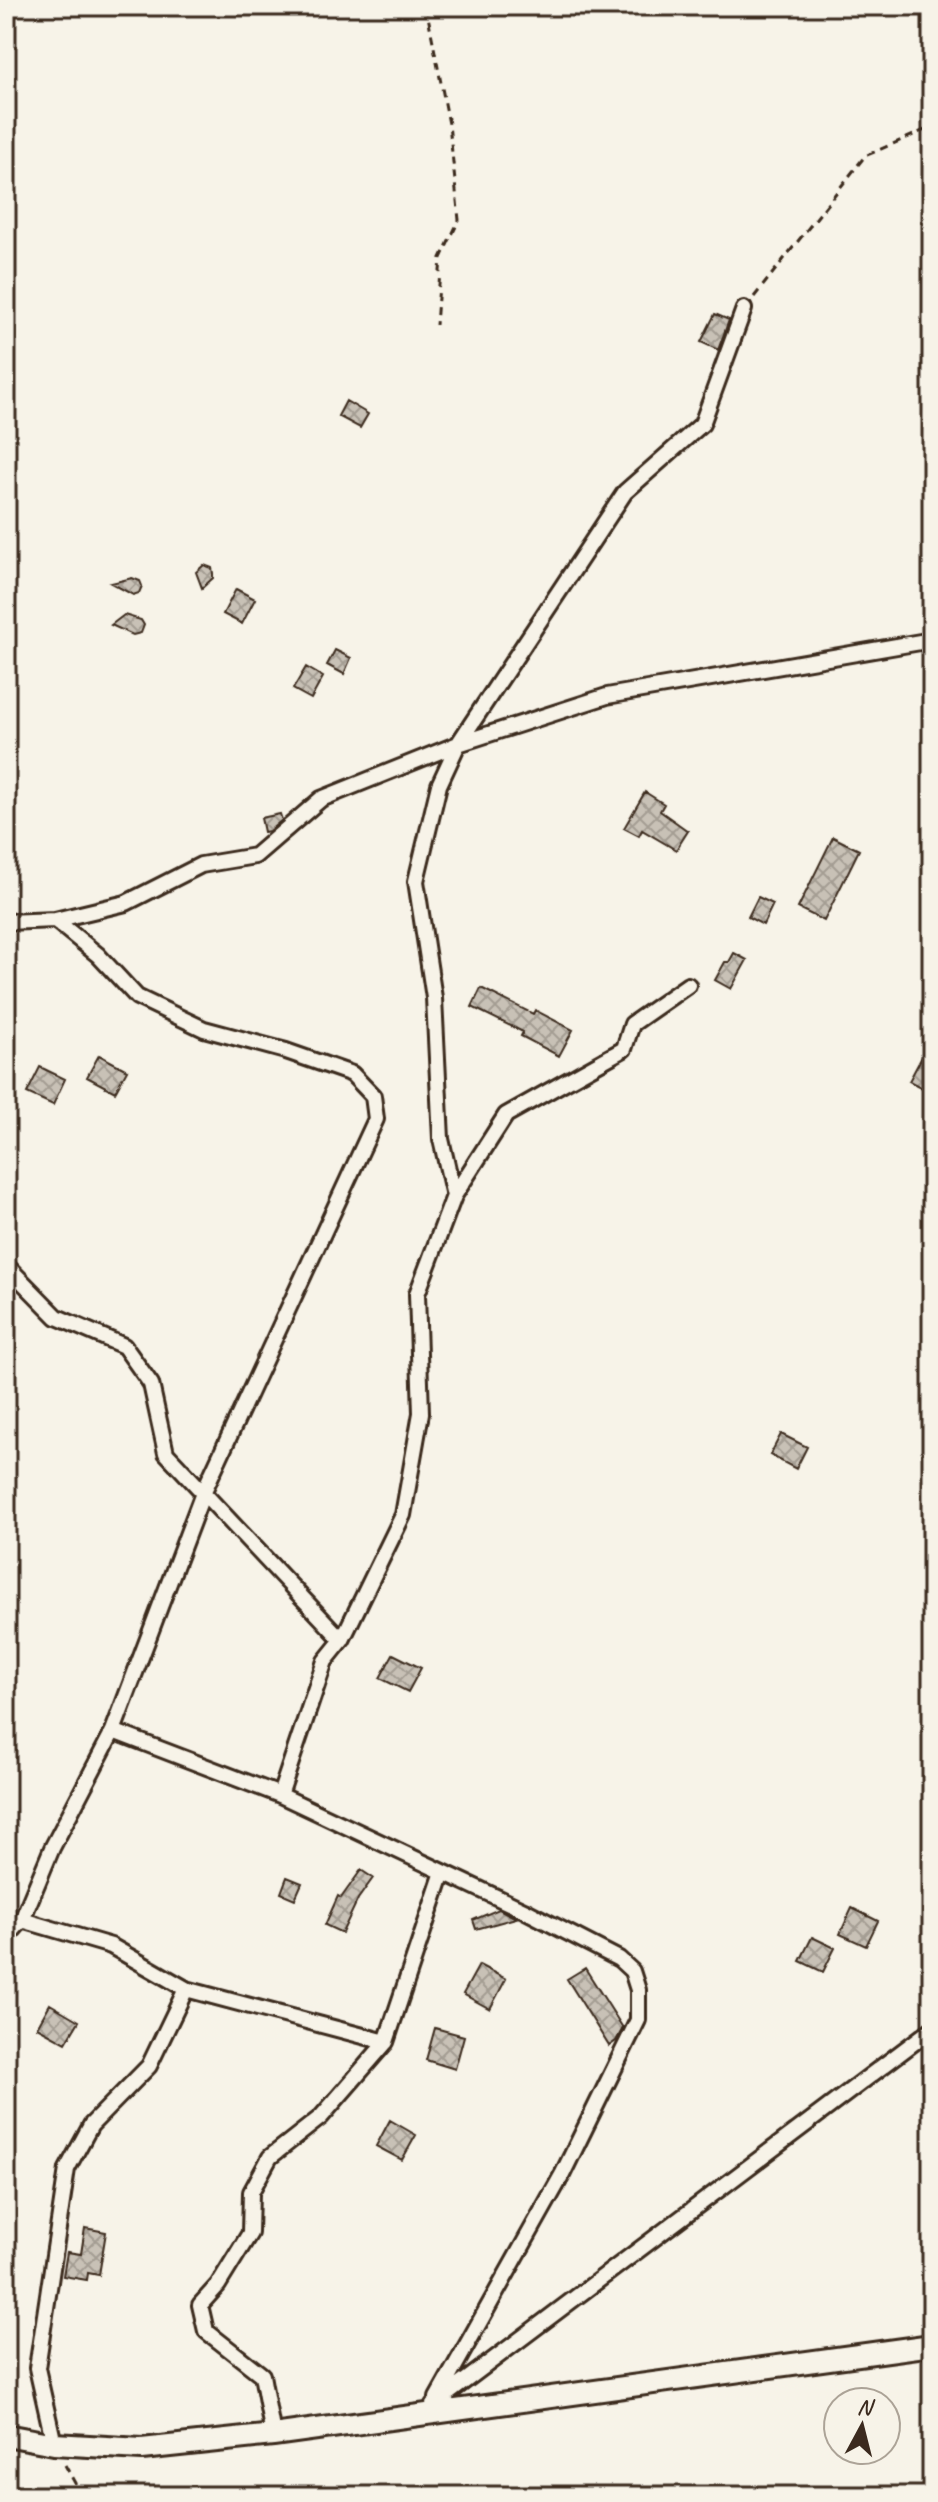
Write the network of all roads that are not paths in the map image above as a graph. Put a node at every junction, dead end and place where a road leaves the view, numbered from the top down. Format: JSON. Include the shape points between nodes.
{"nodes":[{"id":1,"x":744,"y":309,"type":"road end"},
{"id":2,"x":932,"y":640,"type":"edge"},
{"id":3,"x":458,"y":744,"type":"junction"},
{"id":4,"x":55,"y":920,"type":"junction"},
{"id":5,"x":6,"y":922,"type":"edge"},
{"id":6,"x":688,"y":985,"type":"dead end"},
{"id":7,"x":454,"y":1196,"type":"junction"},
{"id":8,"x":6,"y":1265,"type":"edge"},
{"id":9,"x":203,"y":1493,"type":"junction"},
{"id":10,"x":342,"y":1640,"type":"junction"},
{"id":11,"x":113,"y":1731,"type":"junction"},
{"id":12,"x":280,"y":1795,"type":"junction"},
{"id":13,"x":443,"y":1872,"type":"junction"},
{"id":14,"x":22,"y":1920,"type":"junction"},
{"id":15,"x":6,"y":1938,"type":"edge"},
{"id":16,"x":186,"y":1989,"type":"junction"},
{"id":17,"x":932,"y":2029,"type":"edge"},
{"id":18,"x":386,"y":2042,"type":"junction"},
{"id":19,"x":932,"y":2345,"type":"edge"},
{"id":20,"x":433,"y":2405,"type":"junction"},
{"id":21,"x":6,"y":2435,"type":"edge"},
{"id":22,"x":273,"y":2435,"type":"junction"},
{"id":23,"x":54,"y":2444,"type":"junction"}],
"edges":[{"from":1,"to":3,"type":"street","via":[[702,424],[625,492]]},
{"from":2,"to":3,"type":"street","via":[[607,696]]},
{"from":3,"to":4,"type":"street","via":[[321,799],[255,856],[201,865],[126,903]]},
{"from":3,"to":7,"type":"street","via":[[439,785],[416,881],[434,998],[441,1139]]},
{"from":4,"to":5,"type":"street"},
{"from":4,"to":9,"type":"street","via":[[137,997],[204,1029],[352,1074],[373,1096],[376,1119]]},
{"from":6,"to":7,"type":"street","via":[[632,1024],[624,1049],[506,1115]]},
{"from":7,"to":10,"type":"street","via":[[417,1294],[421,1413],[403,1515]]},
{"from":8,"to":9,"type":"street","via":[[57,1317],[124,1346],[151,1384],[166,1453]]},
{"from":9,"to":10,"type":"street"},
{"from":9,"to":11,"type":"street"},
{"from":10,"to":12,"type":"street","via":[[325,1661]]},
{"from":11,"to":12,"type":"street"},
{"from":11,"to":14,"type":"street","via":[[52,1848]]},
{"from":12,"to":13,"type":"street"},
{"from":13,"to":18,"type":"street"},
{"from":13,"to":20,"type":"street","via":[[619,1959],[632,1971],[638,1990],[638,2020],[562,2175]]},
{"from":14,"to":15,"type":"street"},
{"from":14,"to":16,"type":"street","via":[[111,1946]]},
{"from":16,"to":18,"type":"street"},
{"from":16,"to":23,"type":"street","via":[[149,2066],[91,2125],[67,2169],[37,2368]]},
{"from":17,"to":20,"type":"street"},
{"from":18,"to":22,"type":"street","via":[[321,2117],[270,2157],[251,2192],[250,2233],[200,2305],[206,2331],[262,2375]]},
{"from":19,"to":20,"type":"street"},
{"from":19,"to":22,"type":"main road"},
{"from":21,"to":23,"type":"main road"},
{"from":22,"to":23,"type":"main road","via":[[142,2449]]}]}
